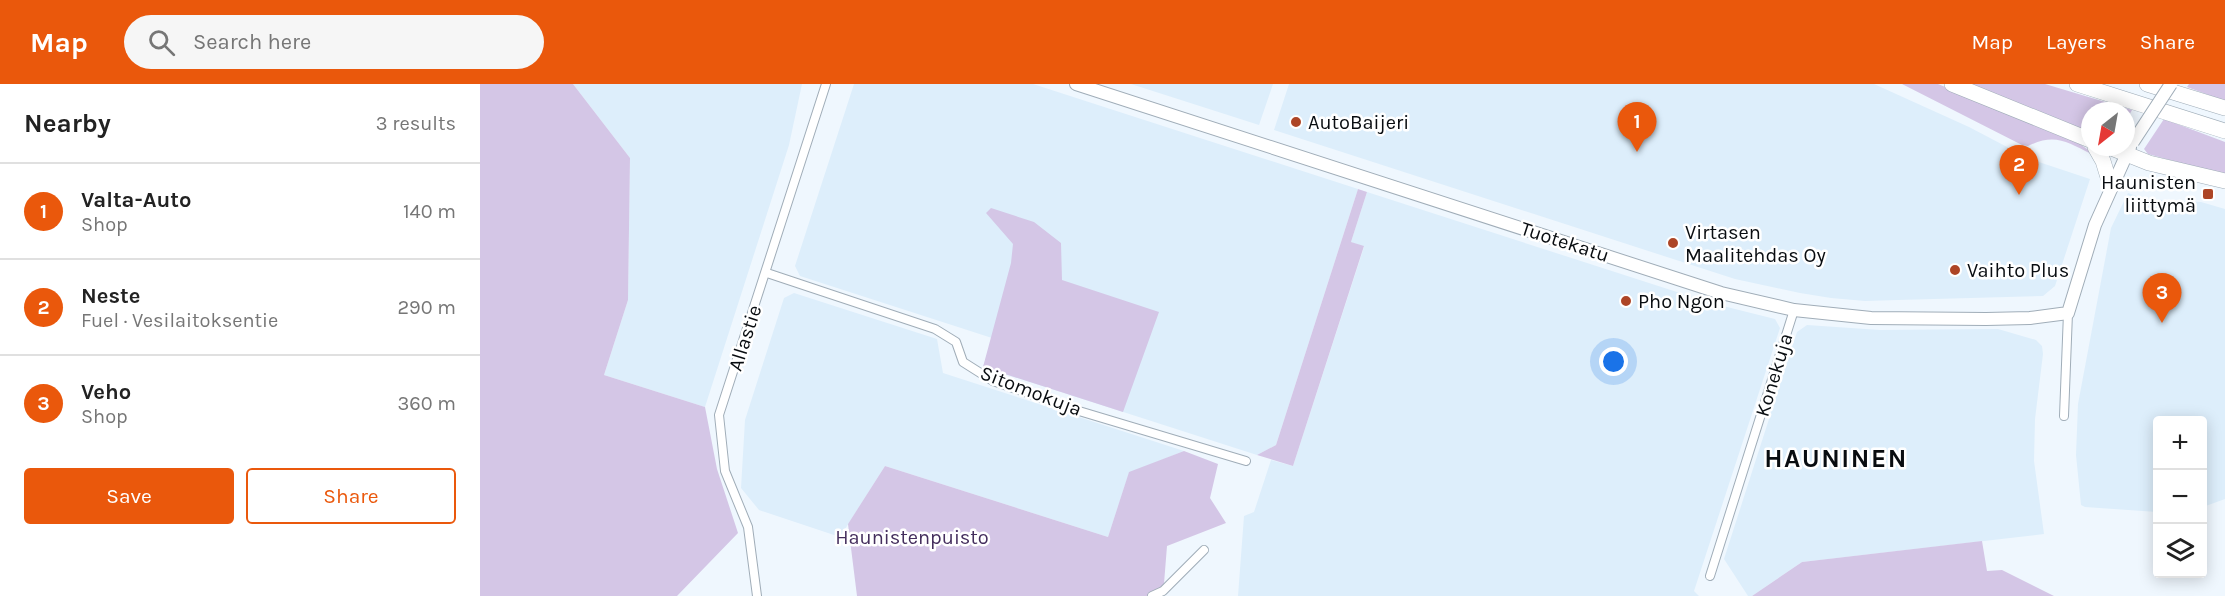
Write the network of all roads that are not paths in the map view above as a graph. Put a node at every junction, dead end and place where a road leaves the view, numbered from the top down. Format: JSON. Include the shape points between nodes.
{"nodes":[{"id":1,"x":826,"y":84,"type":"edge"},
{"id":2,"x":1076,"y":84,"type":"edge"},
{"id":3,"x":1952,"y":84,"type":"edge"},
{"id":4,"x":2077,"y":84,"type":"edge"},
{"id":5,"x":2147,"y":84,"type":"edge"},
{"id":6,"x":2171,"y":84,"type":"edge"},
{"id":7,"x":2225,"y":108,"type":"edge"},
{"id":8,"x":2225,"y":131,"type":"edge"},
{"id":9,"x":2081,"y":138,"type":"edge"},
{"id":10,"x":2135,"y":139,"type":"edge"},
{"id":11,"x":2135,"y":152,"type":"edge"},
{"id":12,"x":2100,"y":156,"type":"edge"},
{"id":13,"x":2125,"y":156,"type":"edge"},
{"id":14,"x":2225,"y":181,"type":"edge"},
{"id":15,"x":2111,"y":187,"type":"junction"},
{"id":16,"x":766,"y":273,"type":"junction"},
{"id":17,"x":1794,"y":310,"type":"junction"},
{"id":18,"x":2068,"y":313,"type":"junction"},
{"id":19,"x":2064,"y":416,"type":"dead end"},
{"id":20,"x":1246,"y":461,"type":"dead end"},
{"id":21,"x":1204,"y":550,"type":"dead end"},
{"id":22,"x":1710,"y":576,"type":"dead end"},
{"id":23,"x":757,"y":596,"type":"edge"},
{"id":24,"x":1152,"y":596,"type":"edge"}],
"edges":[{"from":1,"to":16,"type":"street","name":"Allastie"},
{"from":2,"to":17,"type":"street","name":"Tuotekatu","via":[[1721,293]]},
{"from":3,"to":9,"type":"highway"},
{"from":4,"to":8,"type":"highway"},
{"from":5,"to":7,"type":"highway"},
{"from":6,"to":10,"type":"street","bridge":true},
{"from":11,"to":14,"type":"highway","via":[[2149,163]]},
{"from":12,"to":15,"type":"highway"},
{"from":13,"to":15,"type":"street"},
{"from":15,"to":18,"type":"street"},
{"from":16,"to":20,"type":"street","name":"Sitomokuja","via":[[935,329],[956,342],[963,362],[993,381]]},
{"from":16,"to":23,"type":"street","name":"Allastie","via":[[719,415],[725,471],[748,527]]},
{"from":17,"to":18,"type":"street","name":"Tuotekatu","via":[[1923,319],[2030,318]]},
{"from":17,"to":22,"type":"street","name":"Konekuja"},
{"from":18,"to":19,"type":"street"},
{"from":21,"to":24,"type":"street"}]}
